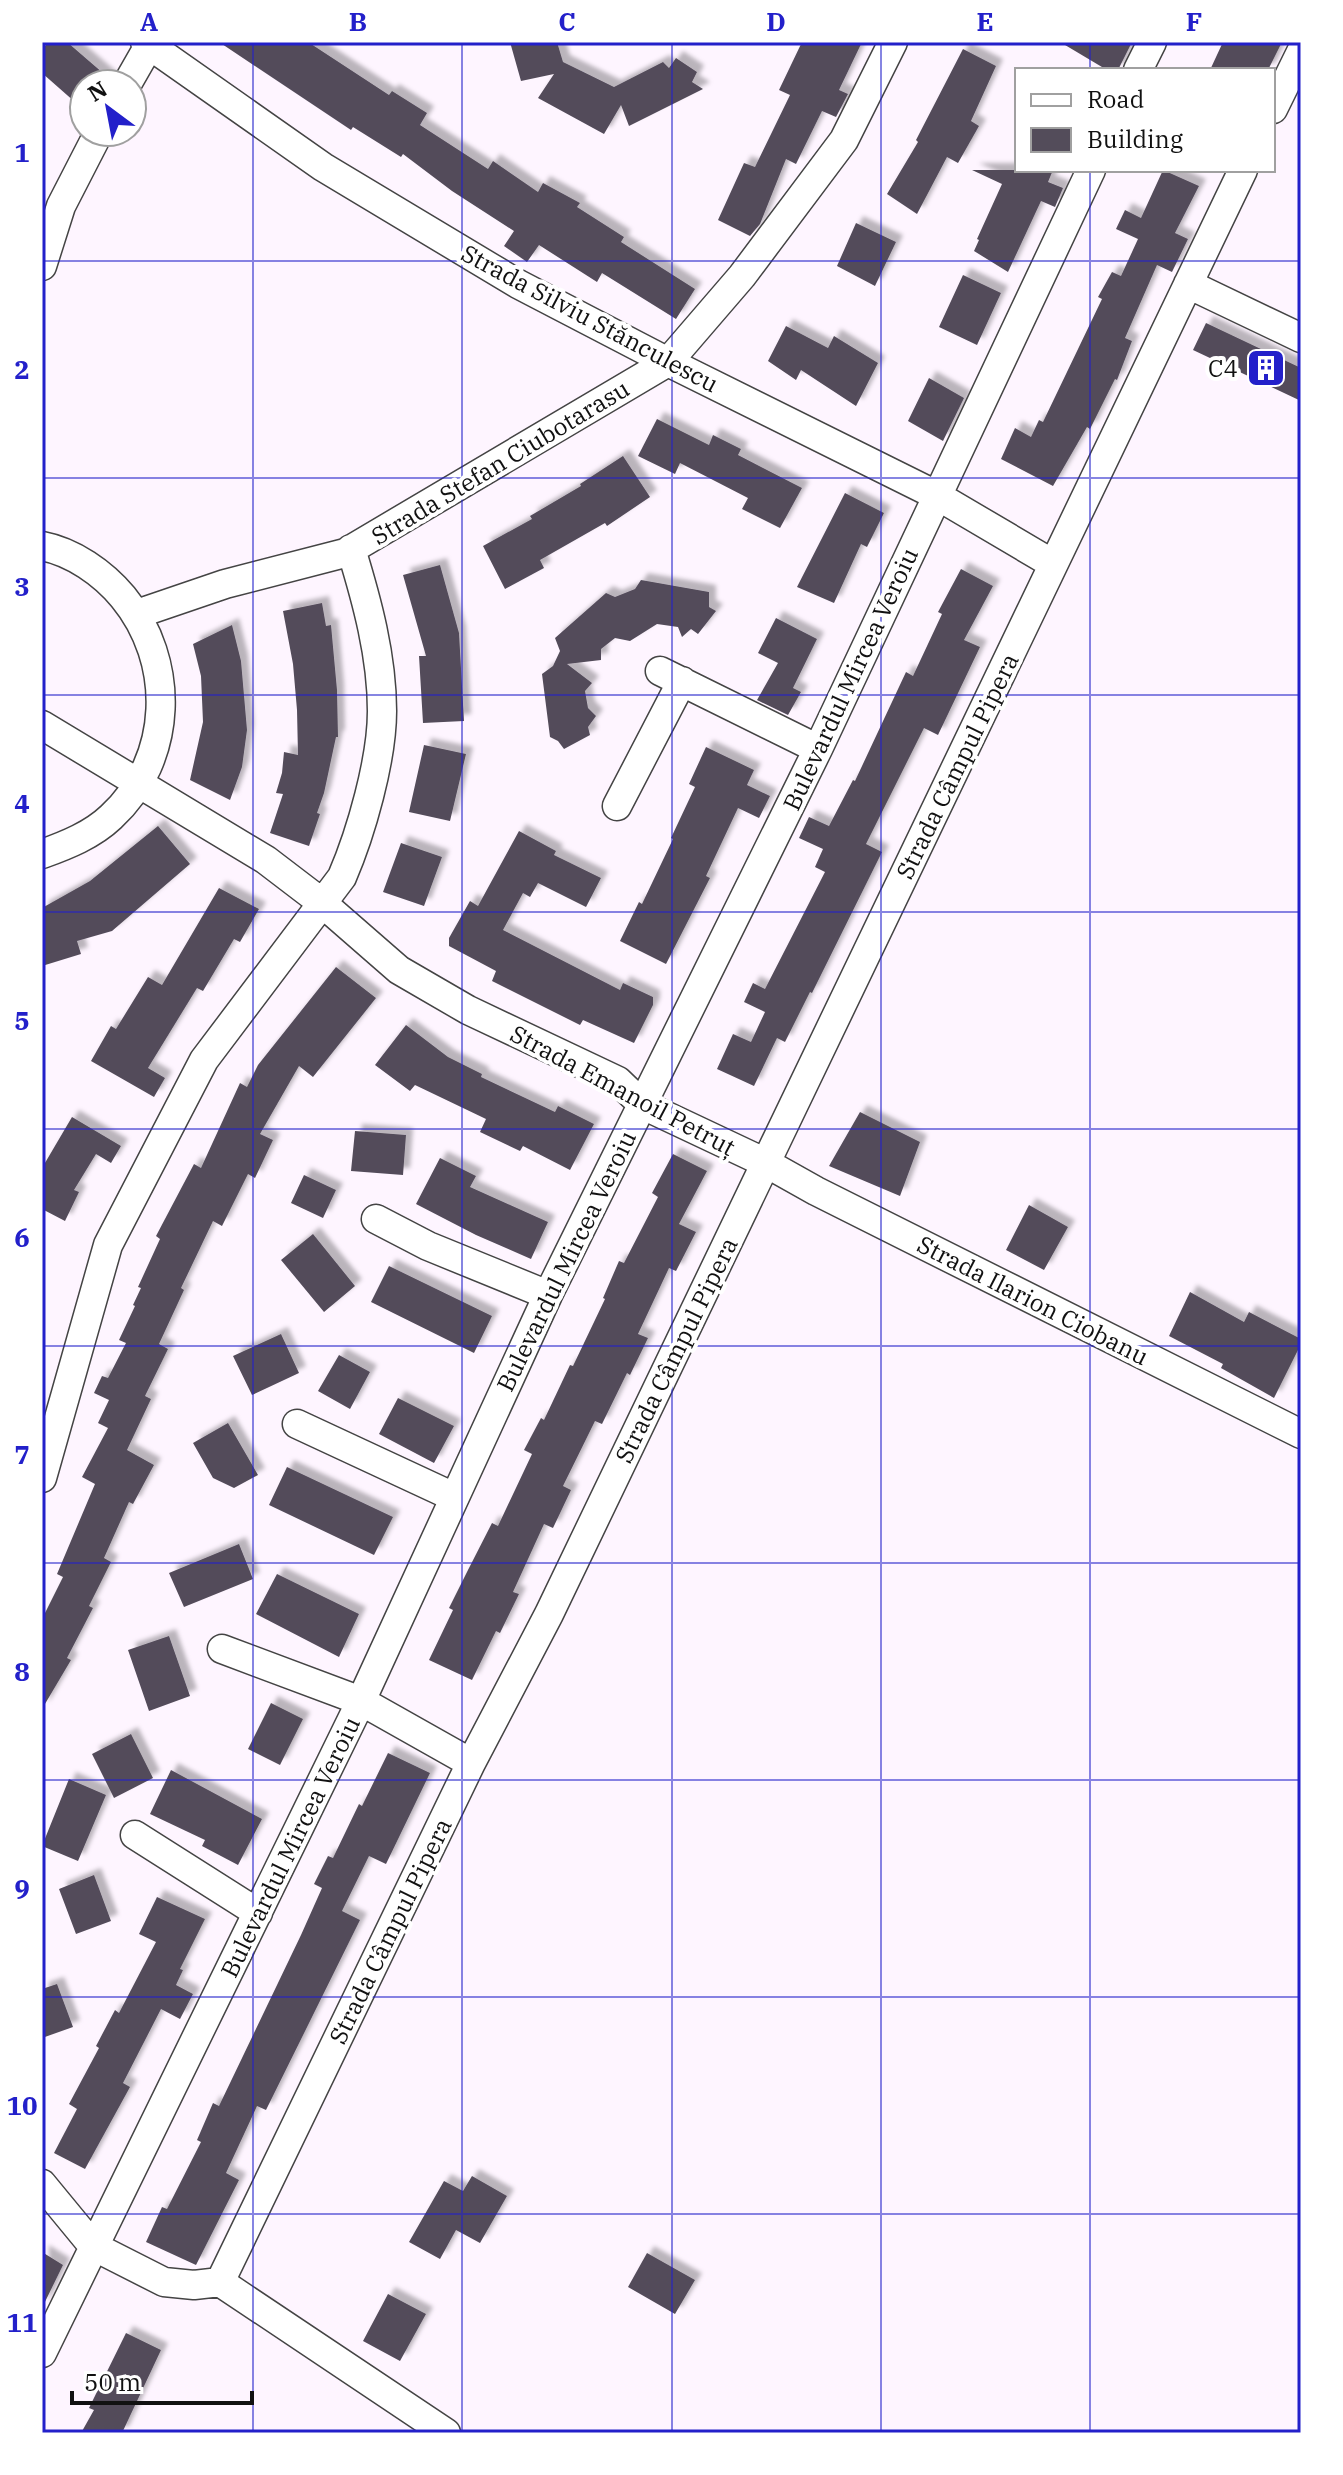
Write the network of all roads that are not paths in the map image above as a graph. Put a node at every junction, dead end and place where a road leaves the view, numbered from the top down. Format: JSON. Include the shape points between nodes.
{"nodes":[{"id":1,"x":893,"y":42,"type":"edge"},
{"id":2,"x":1152,"y":42,"type":"edge"},
{"id":3,"x":148,"y":43,"type":"edge"},
{"id":4,"x":1301,"y":52,"type":"edge"},
{"id":5,"x":135,"y":68,"type":"edge"},
{"id":6,"x":1139,"y":68,"type":"edge"},
{"id":7,"x":1275,"y":105,"type":"edge"},
{"id":8,"x":91,"y":148,"type":"edge"},
{"id":9,"x":1090,"y":172,"type":"edge"},
{"id":10,"x":1242,"y":172,"type":"edge"},
{"id":11,"x":42,"y":266,"type":"edge"},
{"id":12,"x":1188,"y":284,"type":"junction"},
{"id":13,"x":1301,"y":338,"type":"edge"},
{"id":14,"x":668,"y":362,"type":"junction"},
{"id":15,"x":936,"y":495,"type":"junction"},
{"id":16,"x":42,"y":546,"type":"edge"},
{"id":17,"x":351,"y":549,"type":"junction"},
{"id":18,"x":1053,"y":564,"type":"junction"},
{"id":19,"x":137,"y":614,"type":"junction"},
{"id":20,"x":42,"y":725,"type":"edge"},
{"id":21,"x":818,"y":749,"type":"junction"},
{"id":22,"x":140,"y":783,"type":"junction"},
{"id":23,"x":617,"y":806,"type":"dead end"},
{"id":24,"x":42,"y":854,"type":"edge"},
{"id":25,"x":321,"y":902,"type":"junction"},
{"id":26,"x":643,"y":1105,"type":"junction"},
{"id":27,"x":766,"y":1163,"type":"junction"},
{"id":28,"x":376,"y":1219,"type":"dead end"},
{"id":29,"x":548,"y":1295,"type":"junction"},
{"id":30,"x":297,"y":1424,"type":"dead end"},
{"id":31,"x":1301,"y":1434,"type":"edge"},
{"id":32,"x":42,"y":1478,"type":"edge"},
{"id":33,"x":454,"y":1497,"type":"junction"},
{"id":34,"x":222,"y":1649,"type":"dead end"},
{"id":35,"x":361,"y":1701,"type":"junction"},
{"id":36,"x":471,"y":1763,"type":"junction"},
{"id":37,"x":135,"y":1835,"type":"dead end"},
{"id":38,"x":258,"y":1913,"type":"junction"},
{"id":39,"x":42,"y":2184,"type":"edge"},
{"id":40,"x":93,"y":2246,"type":"junction"},
{"id":41,"x":220,"y":2282,"type":"junction"},
{"id":42,"x":42,"y":2353,"type":"edge"},
{"id":43,"x":446,"y":2433,"type":"edge"}],
"edges":[{"from":1,"to":14,"type":"street","name":"Strada Stefan Ciubotarasu","via":[[844,140],[742,276]]},
{"from":2,"to":6,"type":"street"},
{"from":3,"to":5,"type":"street"},
{"from":3,"to":14,"type":"street","name":"Strada Silviu Stănculescu","via":[[323,167],[518,284]]},
{"from":4,"to":7,"type":"street"},
{"from":8,"to":11,"type":"street","via":[[61,206]]},
{"from":9,"to":15,"type":"street","name":"Bulevardul Mircea Veroiu"},
{"from":10,"to":12,"type":"street","name":"Strada Câmpul Pipera"},
{"from":12,"to":13,"type":"street"},
{"from":12,"to":18,"type":"street","name":"Strada Câmpul Pipera"},
{"from":14,"to":15,"type":"street","name":"Strada Silviu Stănculescu"},
{"from":14,"to":17,"type":"street","name":"Strada Stefan Ciubotarasu"},
{"from":15,"to":18,"type":"street","name":"Strada Silviu Stănculescu"},
{"from":15,"to":21,"type":"street","name":"Bulevardul Mircea Veroiu"},
{"from":16,"to":19,"type":"street","via":[[82,562],[113,584]]},
{"from":17,"to":19,"type":"street","name":"Strada Stefan Ciubotarasu"},
{"from":17,"to":25,"type":"street","via":[[377,649],[382,712],[354,850],[342,877]]},
{"from":18,"to":27,"type":"street","name":"Strada Câmpul Pipera"},
{"from":19,"to":22,"type":"street","via":[[156,654],[163,698],[157,742]]},
{"from":20,"to":22,"type":"street","name":"Strada Emanoil Petruț"},
{"from":21,"to":23,"type":"street","via":[[671,676]]},
{"from":21,"to":26,"type":"street","name":"Bulevardul Mircea Veroiu"},
{"from":22,"to":24,"type":"street","via":[[111,817],[74,843]]},
{"from":22,"to":25,"type":"street","name":"Strada Emanoil Petruț","via":[[266,860]]},
{"from":25,"to":26,"type":"street","name":"Strada Emanoil Petruț","via":[[399,970],[468,1010],[618,1081]]},
{"from":25,"to":32,"type":"street","via":[[204,1060],[108,1245]]},
{"from":26,"to":27,"type":"street","name":"Strada Emanoil Petruț"},
{"from":26,"to":29,"type":"street","name":"Bulevardul Mircea Veroiu"},
{"from":27,"to":31,"type":"street","name":"Strada Ilarion Ciobanu"},
{"from":27,"to":36,"type":"street","name":"Strada Câmpul Pipera","via":[[549,1614]]},
{"from":28,"to":29,"type":"street"},
{"from":29,"to":33,"type":"street","name":"Bulevardul Mircea Veroiu"},
{"from":30,"to":33,"type":"street"},
{"from":33,"to":35,"type":"street","name":"Bulevardul Mircea Veroiu"},
{"from":34,"to":35,"type":"street"},
{"from":35,"to":36,"type":"street"},
{"from":35,"to":38,"type":"street","name":"Bulevardul Mircea Veroiu"},
{"from":36,"to":41,"type":"street","name":"Strada Câmpul Pipera"},
{"from":37,"to":38,"type":"street"},
{"from":38,"to":40,"type":"street","name":"Bulevardul Mircea Veroiu"},
{"from":39,"to":40,"type":"street"},
{"from":40,"to":41,"type":"street","via":[[164,2282]]},
{"from":40,"to":42,"type":"street","name":"Bulevardul Mircea Veroiu"},
{"from":41,"to":43,"type":"street"}]}
